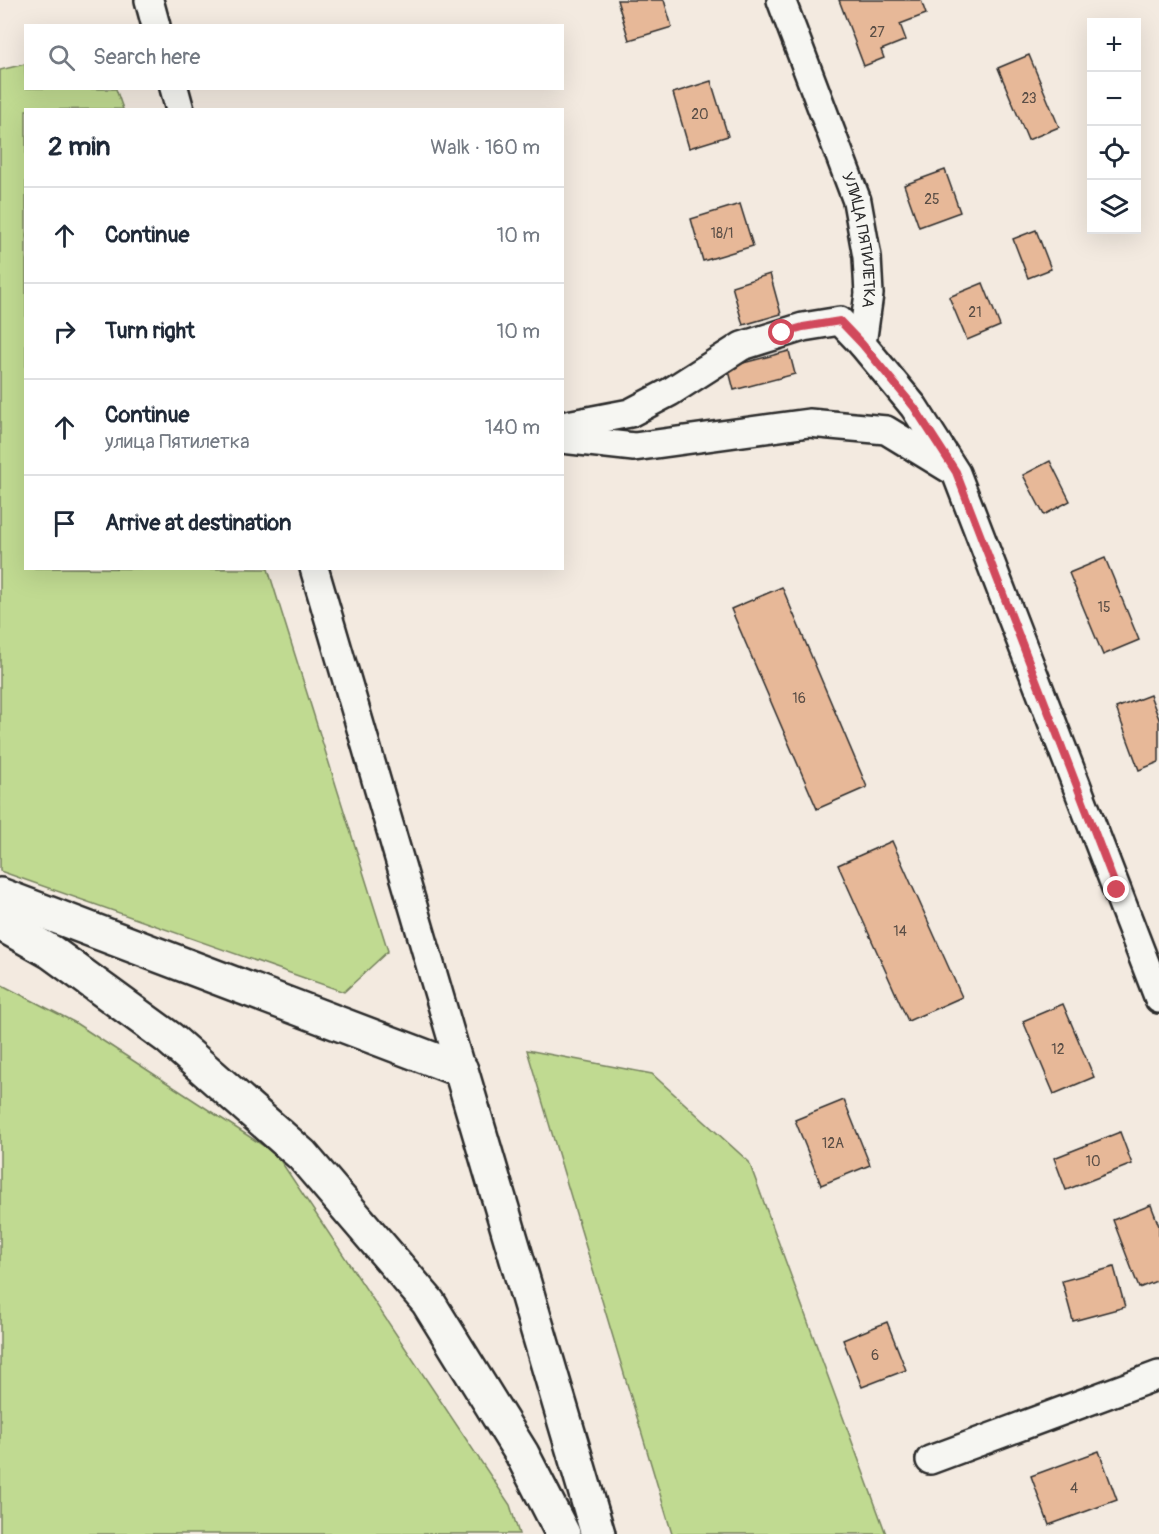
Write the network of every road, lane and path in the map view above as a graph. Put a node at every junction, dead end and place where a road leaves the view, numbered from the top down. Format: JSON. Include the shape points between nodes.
{"nodes":[{"id":1,"x":149,"y":0,"type":"edge"},
{"id":2,"x":781,"y":0,"type":"edge"},
{"id":3,"x":155,"y":24,"type":"edge"},
{"id":4,"x":175,"y":90,"type":"edge"},
{"id":5,"x":179,"y":108,"type":"edge"},
{"id":6,"x":862,"y":344,"type":"junction"},
{"id":7,"x":564,"y":426,"type":"edge"},
{"id":8,"x":564,"y":439,"type":"edge"},
{"id":9,"x":956,"y":472,"type":"junction"},
{"id":10,"x":315,"y":570,"type":"edge"},
{"id":11,"x":0,"y":895,"type":"edge"},
{"id":12,"x":0,"y":923,"type":"edge"},
{"id":13,"x":1159,"y":999,"type":"edge"},
{"id":14,"x":461,"y":1070,"type":"junction"},
{"id":15,"x":1159,"y":1375,"type":"edge"},
{"id":16,"x":930,"y":1460,"type":"dead end"},
{"id":17,"x":563,"y":1534,"type":"edge"},
{"id":18,"x":598,"y":1534,"type":"edge"}],
"edges":[{"from":1,"to":3,"type":"street"},
{"from":2,"to":6,"type":"street","name":"УЛИЦА ПЯТИЛЕТКА","via":[[857,201],[869,294]]},
{"from":4,"to":5,"type":"street"},
{"from":6,"to":7,"type":"street","via":[[840,321],[803,327],[742,346],[670,392],[630,412]]},
{"from":6,"to":9,"type":"street","via":[[914,407]]},
{"from":8,"to":9,"type":"street","via":[[634,447],[809,423],[886,430]]},
{"from":9,"to":13,"type":"street"},
{"from":10,"to":14,"type":"street"},
{"from":11,"to":14,"type":"street"},
{"from":12,"to":17,"type":"street","via":[[51,952],[169,1038],[302,1155],[428,1302],[522,1454]]},
{"from":14,"to":18,"type":"street"},
{"from":15,"to":16,"type":"street"}]}
